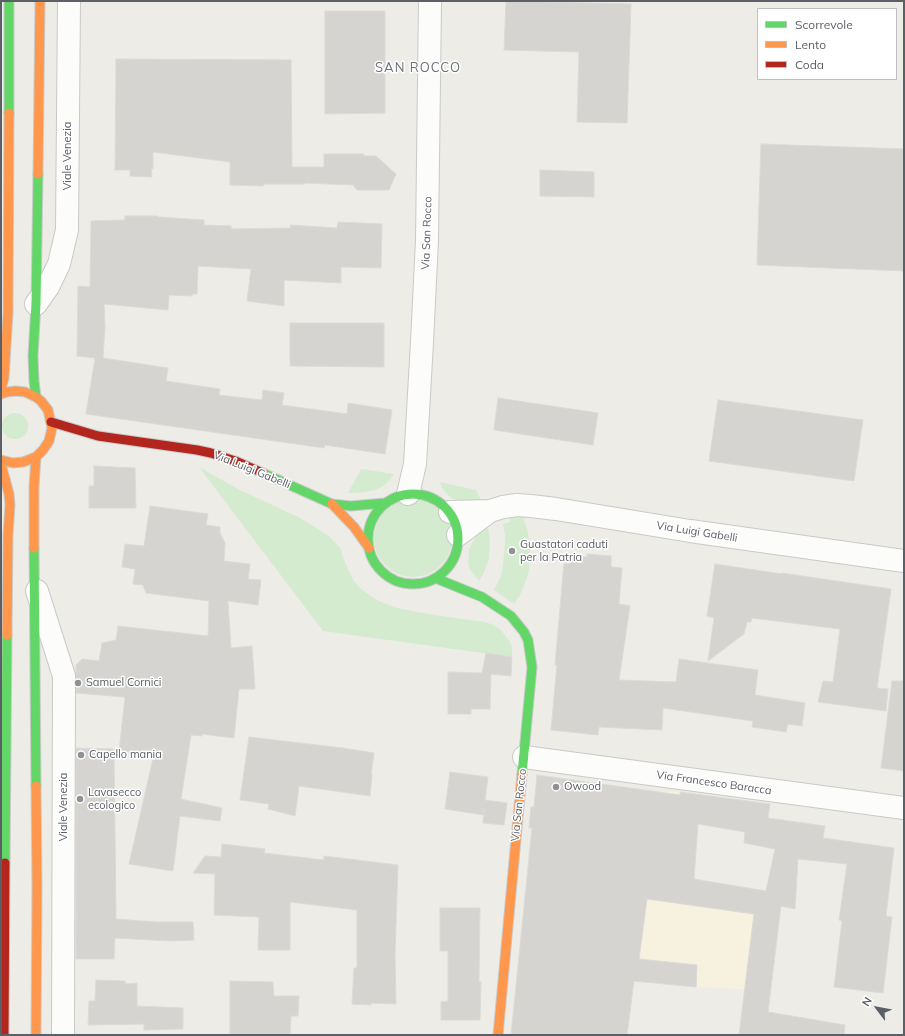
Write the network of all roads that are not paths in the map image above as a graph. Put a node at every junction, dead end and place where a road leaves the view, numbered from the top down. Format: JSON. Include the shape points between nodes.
{"nodes":[{"id":1,"x":9,"y":1,"type":"edge"},
{"id":2,"x":40,"y":1,"type":"edge"},
{"id":3,"x":69,"y":1,"type":"edge"},
{"id":4,"x":430,"y":1,"type":"edge"},
{"id":5,"x":1,"y":259,"type":"edge"},
{"id":6,"x":8,"y":282,"type":"junction"},
{"id":7,"x":36,"y":304,"type":"junction"},
{"id":8,"x":1,"y":389,"type":"edge"},
{"id":9,"x":1,"y":394,"type":"edge"},
{"id":10,"x":36,"y":397,"type":"junction"},
{"id":11,"x":52,"y":422,"type":"junction"},
{"id":12,"x":98,"y":436,"type":"junction"},
{"id":13,"x":73,"y":438,"type":"dead end"},
{"id":14,"x":36,"y":457,"type":"junction"},
{"id":15,"x":1,"y":460,"type":"edge"},
{"id":16,"x":1,"y":464,"type":"edge"},
{"id":17,"x":414,"y":494,"type":"junction"},
{"id":18,"x":386,"y":503,"type":"junction"},
{"id":19,"x":332,"y":504,"type":"junction"},
{"id":20,"x":490,"y":511,"type":"junction"},
{"id":21,"x":450,"y":512,"type":"junction"},
{"id":22,"x":458,"y":535,"type":"junction"},
{"id":23,"x":5,"y":541,"type":"edge"},
{"id":24,"x":369,"y":548,"type":"junction"},
{"id":25,"x":904,"y":561,"type":"edge"},
{"id":26,"x":435,"y":578,"type":"junction"},
{"id":27,"x":34,"y":584,"type":"junction"},
{"id":28,"x":472,"y":584,"type":"dead end"},
{"id":29,"x":482,"y":597,"type":"junction"},
{"id":30,"x":524,"y":757,"type":"junction"},
{"id":31,"x":904,"y":808,"type":"edge"},
{"id":32,"x":4,"y":1035,"type":"edge"},
{"id":33,"x":36,"y":1035,"type":"edge"},
{"id":34,"x":63,"y":1035,"type":"edge"},
{"id":35,"x":498,"y":1035,"type":"edge"}],
"edges":[{"from":1,"to":6,"type":"main road"},
{"from":2,"to":7,"type":"main road"},
{"from":3,"to":7,"type":"street","name":"Viale Venezia","via":[[67,230],[59,264]]},
{"from":4,"to":17,"type":"street","name":"Via San Rocco","via":[[427,240]]},
{"from":5,"to":6,"type":"street"},
{"from":6,"to":8,"type":"main road","via":[[4,378]]},
{"from":7,"to":10,"type":"main road","via":[[33,356]]},
{"from":9,"to":10,"type":"main road","via":[[16,391]]},
{"from":10,"to":11,"type":"main road","via":[[48,410]]},
{"from":11,"to":12,"type":"main road","name":"Via Luigi Gabelli"},
{"from":11,"to":14,"type":"main road","via":[[52,440]]},
{"from":12,"to":13,"type":"main road","name":"Via Luigi Gabelli"},
{"from":12,"to":19,"type":"main road","name":"Via Luigi Gabelli","via":[[211,453],[238,462]]},
{"from":14,"to":15,"type":"main road","via":[[13,463]]},
{"from":14,"to":27,"type":"main road","name":"Viale Venezia"},
{"from":16,"to":23,"type":"main road","via":[[9,494]]},
{"from":17,"to":18,"type":"main road","via":[[397,497]]},
{"from":17,"to":21,"type":"main road","via":[[431,498]]},
{"from":18,"to":19,"type":"main road","name":"Via Luigi Gabelli","via":[[351,506]]},
{"from":18,"to":24,"type":"main road","via":[[371,522],[368,534]]},
{"from":19,"to":24,"type":"main road","name":"Via Luigi Gabelli","via":[[354,526]]},
{"from":20,"to":21,"type":"street","name":"Via Luigi Gabelli"},
{"from":20,"to":22,"type":"street","name":"Via Luigi Gabelli"},
{"from":20,"to":25,"type":"street","name":"Via Luigi Gabelli","via":[[518,505],[531,506]]},
{"from":21,"to":22,"type":"main road"},
{"from":22,"to":26,"type":"main road","via":[[456,562]]},
{"from":23,"to":32,"type":"main road"},
{"from":24,"to":26,"type":"main road","via":[[374,561],[394,580],[422,583]]},
{"from":26,"to":29,"type":"main road","name":"Via San Rocco"},
{"from":27,"to":33,"type":"main road","name":"Viale Venezia"},
{"from":27,"to":34,"type":"street","name":"Viale Venezia","via":[[64,676]]},
{"from":28,"to":29,"type":"main road","name":"Via San Rocco"},
{"from":29,"to":30,"type":"main road","name":"Via San Rocco","via":[[519,625],[530,648],[532,667]]},
{"from":30,"to":31,"type":"street","name":"Via Francesco Baracca"},
{"from":30,"to":35,"type":"main road","name":"Via San Rocco"}]}
